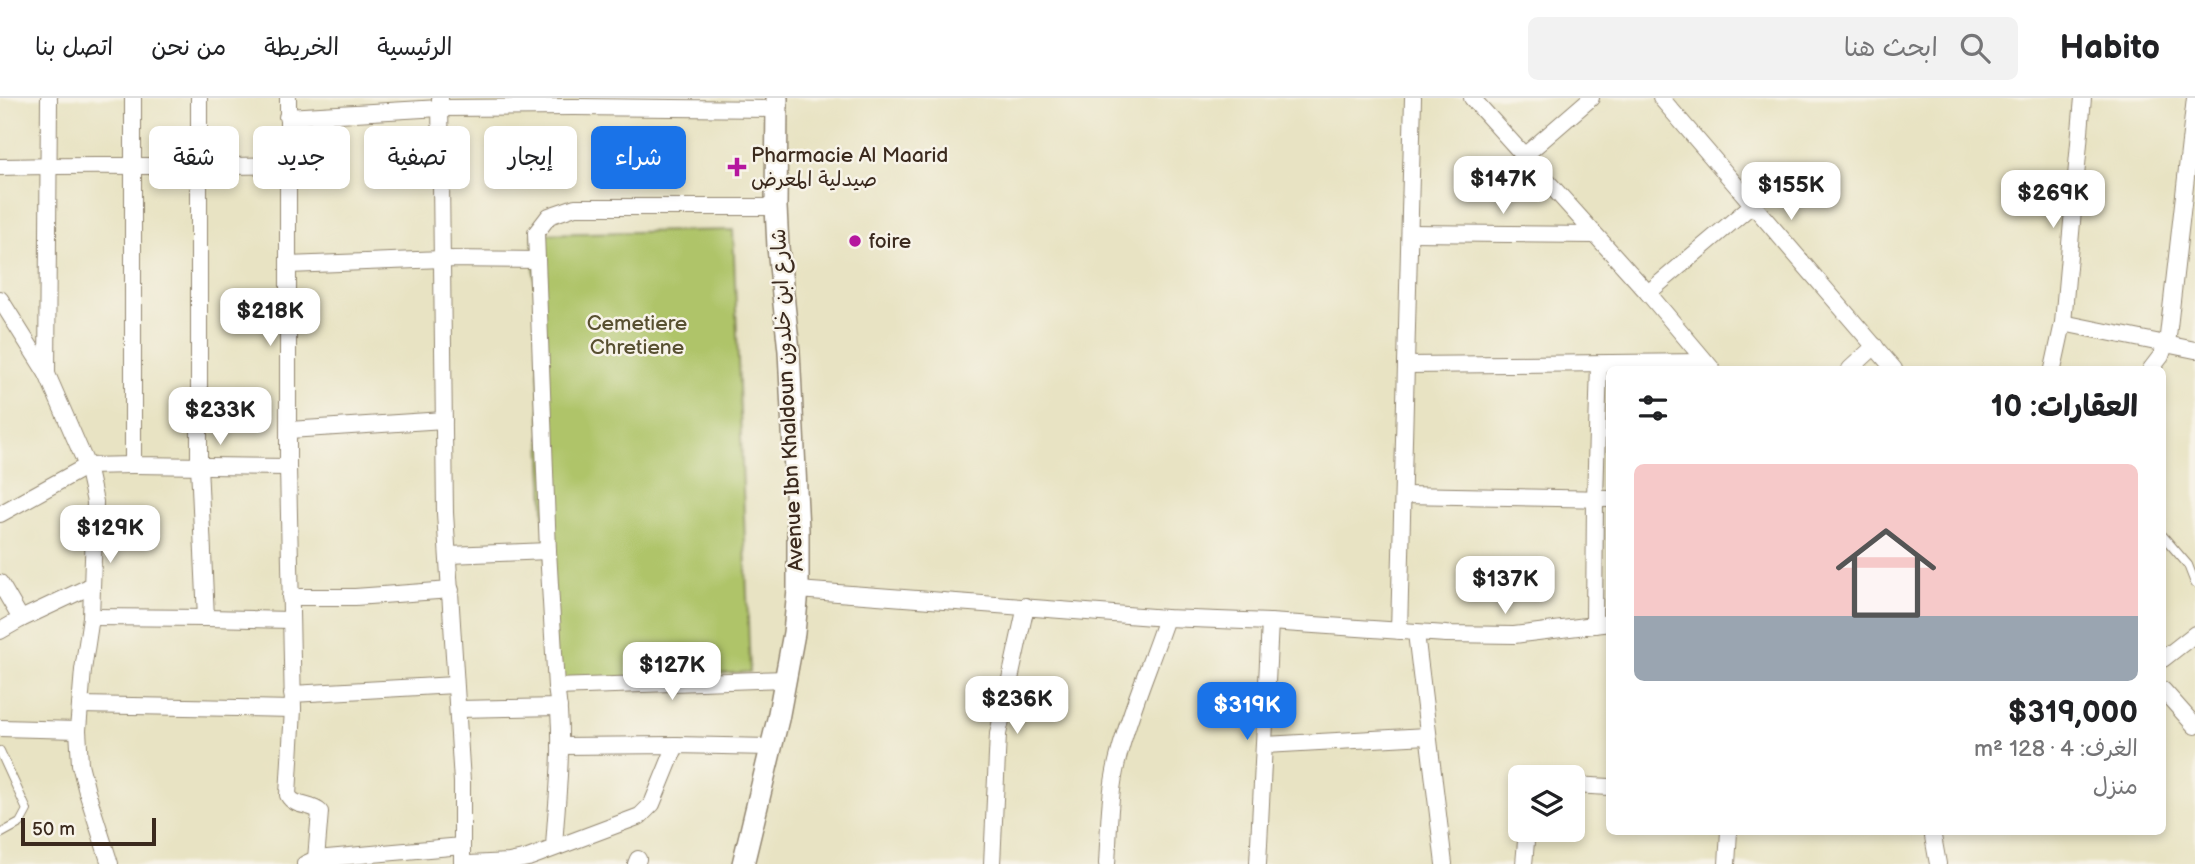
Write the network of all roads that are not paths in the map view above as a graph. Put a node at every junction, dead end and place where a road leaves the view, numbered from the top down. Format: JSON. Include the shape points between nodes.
{"nodes":[{"id":1,"x":49,"y":98,"type":"edge"},
{"id":2,"x":133,"y":98,"type":"edge"},
{"id":3,"x":199,"y":98,"type":"edge"},
{"id":4,"x":288,"y":98,"type":"edge"},
{"id":5,"x":1413,"y":98,"type":"edge"},
{"id":6,"x":1472,"y":98,"type":"edge"},
{"id":7,"x":1591,"y":98,"type":"edge"},
{"id":8,"x":1661,"y":98,"type":"edge"},
{"id":9,"x":2083,"y":98,"type":"edge"},
{"id":10,"x":2195,"y":98,"type":"edge"},
{"id":11,"x":574,"y":102,"type":"edge"},
{"id":12,"x":440,"y":103,"type":"edge"},
{"id":13,"x":777,"y":104,"type":"edge"},
{"id":14,"x":287,"y":117,"type":"junction"},
{"id":15,"x":199,"y":126,"type":"edge"},
{"id":16,"x":287,"y":126,"type":"edge"},
{"id":17,"x":1524,"y":156,"type":"junction"},
{"id":18,"x":133,"y":165,"type":"junction"},
{"id":19,"x":47,"y":166,"type":"junction"},
{"id":20,"x":149,"y":166,"type":"edge"},
{"id":21,"x":0,"y":167,"type":"edge"},
{"id":22,"x":198,"y":189,"type":"edge"},
{"id":23,"x":287,"y":189,"type":"edge"},
{"id":24,"x":1752,"y":205,"type":"junction"},
{"id":25,"x":776,"y":207,"type":"junction"},
{"id":26,"x":1410,"y":233,"type":"junction"},
{"id":27,"x":1595,"y":235,"type":"junction"},
{"id":28,"x":443,"y":259,"type":"junction"},
{"id":29,"x":537,"y":260,"type":"junction"},
{"id":30,"x":288,"y":265,"type":"junction"},
{"id":31,"x":1648,"y":293,"type":"junction"},
{"id":32,"x":0,"y":299,"type":"edge"},
{"id":33,"x":2063,"y":323,"type":"junction"},
{"id":34,"x":2166,"y":345,"type":"junction"},
{"id":35,"x":1875,"y":346,"type":"junction"},
{"id":36,"x":2195,"y":350,"type":"edge"},
{"id":37,"x":1599,"y":364,"type":"junction"},
{"id":38,"x":1406,"y":365,"type":"junction"},
{"id":39,"x":1709,"y":366,"type":"edge"},
{"id":40,"x":1853,"y":366,"type":"edge"},
{"id":41,"x":1892,"y":366,"type":"edge"},
{"id":42,"x":2054,"y":366,"type":"edge"},
{"id":43,"x":2153,"y":366,"type":"edge"},
{"id":44,"x":47,"y":374,"type":"junction"},
{"id":45,"x":444,"y":419,"type":"junction"},
{"id":46,"x":289,"y":429,"type":"junction"},
{"id":47,"x":133,"y":465,"type":"junction"},
{"id":48,"x":199,"y":465,"type":"junction"},
{"id":49,"x":87,"y":466,"type":"junction"},
{"id":50,"x":288,"y":467,"type":"junction"},
{"id":51,"x":1404,"y":495,"type":"junction"},
{"id":52,"x":1602,"y":499,"type":"edge"},
{"id":53,"x":0,"y":514,"type":"edge"},
{"id":54,"x":2166,"y":539,"type":"edge"},
{"id":55,"x":548,"y":551,"type":"junction"},
{"id":56,"x":449,"y":555,"type":"junction"},
{"id":57,"x":0,"y":583,"type":"edge"},
{"id":58,"x":2195,"y":583,"type":"edge"},
{"id":59,"x":91,"y":586,"type":"junction"},
{"id":60,"x":451,"y":590,"type":"junction"},
{"id":61,"x":798,"y":590,"type":"junction"},
{"id":62,"x":290,"y":597,"type":"junction"},
{"id":63,"x":1026,"y":606,"type":"junction"},
{"id":64,"x":91,"y":617,"type":"junction"},
{"id":65,"x":206,"y":618,"type":"junction"},
{"id":66,"x":1166,"y":618,"type":"junction"},
{"id":67,"x":20,"y":619,"type":"junction"},
{"id":68,"x":291,"y":620,"type":"junction"},
{"id":69,"x":1270,"y":622,"type":"junction"},
{"id":70,"x":1602,"y":624,"type":"edge"},
{"id":71,"x":0,"y":631,"type":"edge"},
{"id":72,"x":1399,"y":631,"type":"junction"},
{"id":73,"x":1416,"y":633,"type":"junction"},
{"id":74,"x":2195,"y":635,"type":"edge"},
{"id":75,"x":2166,"y":657,"type":"edge"},
{"id":76,"x":786,"y":679,"type":"junction"},
{"id":77,"x":455,"y":685,"type":"junction"},
{"id":78,"x":556,"y":687,"type":"junction"},
{"id":79,"x":2166,"y":693,"type":"edge"},
{"id":80,"x":293,"y":702,"type":"junction"},
{"id":81,"x":79,"y":705,"type":"junction"},
{"id":82,"x":559,"y":707,"type":"junction"},
{"id":83,"x":458,"y":709,"type":"junction"},
{"id":84,"x":2195,"y":726,"type":"edge"},
{"id":85,"x":0,"y":728,"type":"edge"},
{"id":86,"x":78,"y":730,"type":"junction"},
{"id":87,"x":1427,"y":736,"type":"junction"},
{"id":88,"x":1265,"y":744,"type":"junction"},
{"id":89,"x":676,"y":745,"type":"junction"},
{"id":90,"x":560,"y":746,"type":"junction"},
{"id":91,"x":770,"y":747,"type":"junction"},
{"id":92,"x":0,"y":751,"type":"edge"},
{"id":93,"x":1585,"y":786,"type":"edge"},
{"id":94,"x":1606,"y":787,"type":"edge"},
{"id":95,"x":0,"y":834,"type":"edge"},
{"id":96,"x":1729,"y":835,"type":"edge"},
{"id":97,"x":1933,"y":835,"type":"edge"},
{"id":98,"x":1526,"y":842,"type":"edge"},
{"id":99,"x":462,"y":846,"type":"junction"},
{"id":100,"x":554,"y":847,"type":"junction"},
{"id":101,"x":363,"y":860,"type":"edge"},
{"id":102,"x":311,"y":861,"type":"edge"},
{"id":103,"x":110,"y":864,"type":"edge"},
{"id":104,"x":462,"y":864,"type":"edge"},
{"id":105,"x":469,"y":864,"type":"edge"},
{"id":106,"x":743,"y":864,"type":"edge"},
{"id":107,"x":992,"y":864,"type":"edge"},
{"id":108,"x":1107,"y":864,"type":"edge"},
{"id":109,"x":1258,"y":864,"type":"edge"},
{"id":110,"x":1444,"y":864,"type":"edge"},
{"id":111,"x":1524,"y":864,"type":"edge"},
{"id":112,"x":1727,"y":864,"type":"edge"},
{"id":113,"x":1938,"y":864,"type":"edge"}],
"edges":[{"from":1,"to":19,"type":"street"},
{"from":2,"to":18,"type":"street"},
{"from":3,"to":15,"type":"street"},
{"from":4,"to":14,"type":"street"},
{"from":5,"to":26,"type":"street"},
{"from":6,"to":17,"type":"street"},
{"from":7,"to":17,"type":"street"},
{"from":8,"to":24,"type":"street"},
{"from":9,"to":33,"type":"street"},
{"from":10,"to":34,"type":"street"},
{"from":11,"to":12,"type":"street"},
{"from":11,"to":13,"type":"street"},
{"from":12,"to":14,"type":"street"},
{"from":12,"to":28,"type":"street"},
{"from":13,"to":25,"type":"street","name":"Avenue Ibn Khaldoun شارع ابن خلدون"},
{"from":14,"to":16,"type":"street"},
{"from":17,"to":27,"type":"street"},
{"from":18,"to":19,"type":"street"},
{"from":18,"to":20,"type":"street"},
{"from":18,"to":47,"type":"street"},
{"from":19,"to":21,"type":"street"},
{"from":19,"to":44,"type":"street"},
{"from":22,"to":48,"type":"street"},
{"from":23,"to":30,"type":"street"},
{"from":24,"to":31,"type":"street"},
{"from":24,"to":35,"type":"street"},
{"from":25,"to":29,"type":"street","via":[[560,210],[536,233]]},
{"from":25,"to":61,"type":"street","name":"Avenue Ibn Khaldoun شارع ابن خلدون","via":[[790,365]]},
{"from":26,"to":27,"type":"street"},
{"from":26,"to":38,"type":"street"},
{"from":27,"to":31,"type":"street"},
{"from":28,"to":29,"type":"street"},
{"from":28,"to":30,"type":"street"},
{"from":28,"to":45,"type":"street"},
{"from":29,"to":55,"type":"street"},
{"from":30,"to":46,"type":"street"},
{"from":31,"to":39,"type":"street"},
{"from":32,"to":44,"type":"street"},
{"from":33,"to":34,"type":"street"},
{"from":33,"to":42,"type":"street"},
{"from":34,"to":36,"type":"street"},
{"from":34,"to":43,"type":"street"},
{"from":35,"to":40,"type":"street"},
{"from":35,"to":41,"type":"street"},
{"from":37,"to":38,"type":"street"},
{"from":37,"to":39,"type":"street"},
{"from":37,"to":52,"type":"street"},
{"from":38,"to":51,"type":"street"},
{"from":44,"to":49,"type":"street"},
{"from":45,"to":46,"type":"street"},
{"from":45,"to":56,"type":"street"},
{"from":46,"to":50,"type":"street"},
{"from":47,"to":48,"type":"street"},
{"from":47,"to":49,"type":"street"},
{"from":48,"to":50,"type":"street"},
{"from":48,"to":65,"type":"street"},
{"from":49,"to":53,"type":"street"},
{"from":49,"to":59,"type":"street","via":[[95,502]]},
{"from":50,"to":62,"type":"street"},
{"from":51,"to":52,"type":"street"},
{"from":51,"to":72,"type":"street"},
{"from":52,"to":70,"type":"street"},
{"from":54,"to":58,"type":"lane","via":[[2188,565]]},
{"from":55,"to":56,"type":"street"},
{"from":55,"to":78,"type":"street"},
{"from":56,"to":60,"type":"street"},
{"from":57,"to":67,"type":"street"},
{"from":59,"to":64,"type":"street"},
{"from":59,"to":67,"type":"street"},
{"from":60,"to":62,"type":"street"},
{"from":60,"to":77,"type":"street"},
{"from":61,"to":63,"type":"street"},
{"from":61,"to":76,"type":"street","name":"Avenue Ibn Khaldoun شارع ابن خلدون"},
{"from":62,"to":68,"type":"street"},
{"from":63,"to":66,"type":"street"},
{"from":63,"to":107,"type":"street","via":[[999,734]]},
{"from":64,"to":65,"type":"street"},
{"from":64,"to":81,"type":"street"},
{"from":65,"to":68,"type":"street"},
{"from":66,"to":69,"type":"street"},
{"from":66,"to":108,"type":"street","via":[[1117,764]]},
{"from":67,"to":71,"type":"street"},
{"from":68,"to":80,"type":"street"},
{"from":69,"to":72,"type":"street"},
{"from":69,"to":88,"type":"street"},
{"from":70,"to":73,"type":"street","via":[[1514,635]]},
{"from":72,"to":73,"type":"street"},
{"from":73,"to":87,"type":"street"},
{"from":74,"to":75,"type":"street"},
{"from":76,"to":78,"type":"street"},
{"from":76,"to":91,"type":"street","name":"Avenue Ibn Khaldoun شارع ابن خلدون"},
{"from":77,"to":80,"type":"street"},
{"from":77,"to":83,"type":"street"},
{"from":78,"to":82,"type":"street"},
{"from":79,"to":84,"type":"street"},
{"from":80,"to":81,"type":"street"},
{"from":80,"to":102,"type":"street","via":[[288,795],[295,803],[320,812]]},
{"from":81,"to":86,"type":"street"},
{"from":82,"to":83,"type":"street"},
{"from":82,"to":90,"type":"street"},
{"from":83,"to":99,"type":"street"},
{"from":85,"to":86,"type":"street"},
{"from":86,"to":103,"type":"street","via":[[86,792]]},
{"from":87,"to":88,"type":"street"},
{"from":87,"to":110,"type":"street"},
{"from":88,"to":109,"type":"street"},
{"from":89,"to":90,"type":"street"},
{"from":89,"to":91,"type":"street"},
{"from":89,"to":100,"type":"street","via":[[645,813]]},
{"from":90,"to":100,"type":"street"},
{"from":91,"to":106,"type":"street","name":"Avenue Ibn Khaldoun شارع ابن خلدون"},
{"from":92,"to":95,"type":"lane","via":[[27,810],[20,823]]},
{"from":93,"to":94,"type":"street"},
{"from":96,"to":112,"type":"street"},
{"from":97,"to":113,"type":"street"},
{"from":98,"to":111,"type":"street"},
{"from":99,"to":101,"type":"street"},
{"from":99,"to":104,"type":"street"},
{"from":100,"to":105,"type":"street","via":[[518,860]]},
{"from":101,"to":102,"type":"street"}]}
